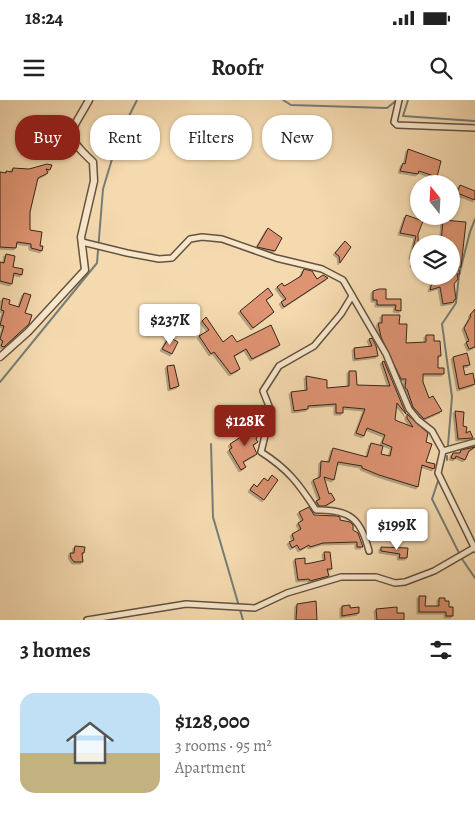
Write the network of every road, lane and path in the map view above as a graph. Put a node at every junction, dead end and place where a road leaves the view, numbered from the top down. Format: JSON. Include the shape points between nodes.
{"nodes":[{"id":1,"x":89,"y":100,"type":"edge"},
{"id":2,"x":399,"y":100,"type":"edge"},
{"id":3,"x":475,"y":128,"type":"edge"},
{"id":4,"x":82,"y":242,"type":"junction"},
{"id":5,"x":352,"y":296,"type":"junction"},
{"id":6,"x":0,"y":357,"type":"edge"},
{"id":7,"x":475,"y":442,"type":"edge"},
{"id":8,"x":443,"y":451,"type":"junction"},
{"id":9,"x":474,"y":549,"type":"edge"},
{"id":10,"x":369,"y":551,"type":"dead end"},
{"id":11,"x":87,"y":620,"type":"edge"}],
"edges":[{"from":1,"to":4,"type":"street","via":[[71,138],[73,144],[93,162],[94,181]]},
{"from":2,"to":3,"type":"street","via":[[394,122],[405,126]]},
{"from":4,"to":5,"type":"street","via":[[159,259],[172,258],[190,239],[222,239],[276,258],[332,272],[343,280]]},
{"from":4,"to":6,"type":"street","via":[[85,270],[28,332]]},
{"from":5,"to":8,"type":"street","via":[[386,354],[409,409],[437,438]]},
{"from":5,"to":10,"type":"street","via":[[314,346],[279,366],[263,391],[271,411],[261,452],[295,479],[316,510],[332,509],[350,515],[364,531]]},
{"from":7,"to":8,"type":"street"},
{"from":8,"to":9,"type":"street","via":[[438,473]]},
{"from":9,"to":11,"type":"street","via":[[414,580],[395,583],[376,577],[341,577],[287,593],[255,608],[186,604]]}]}
